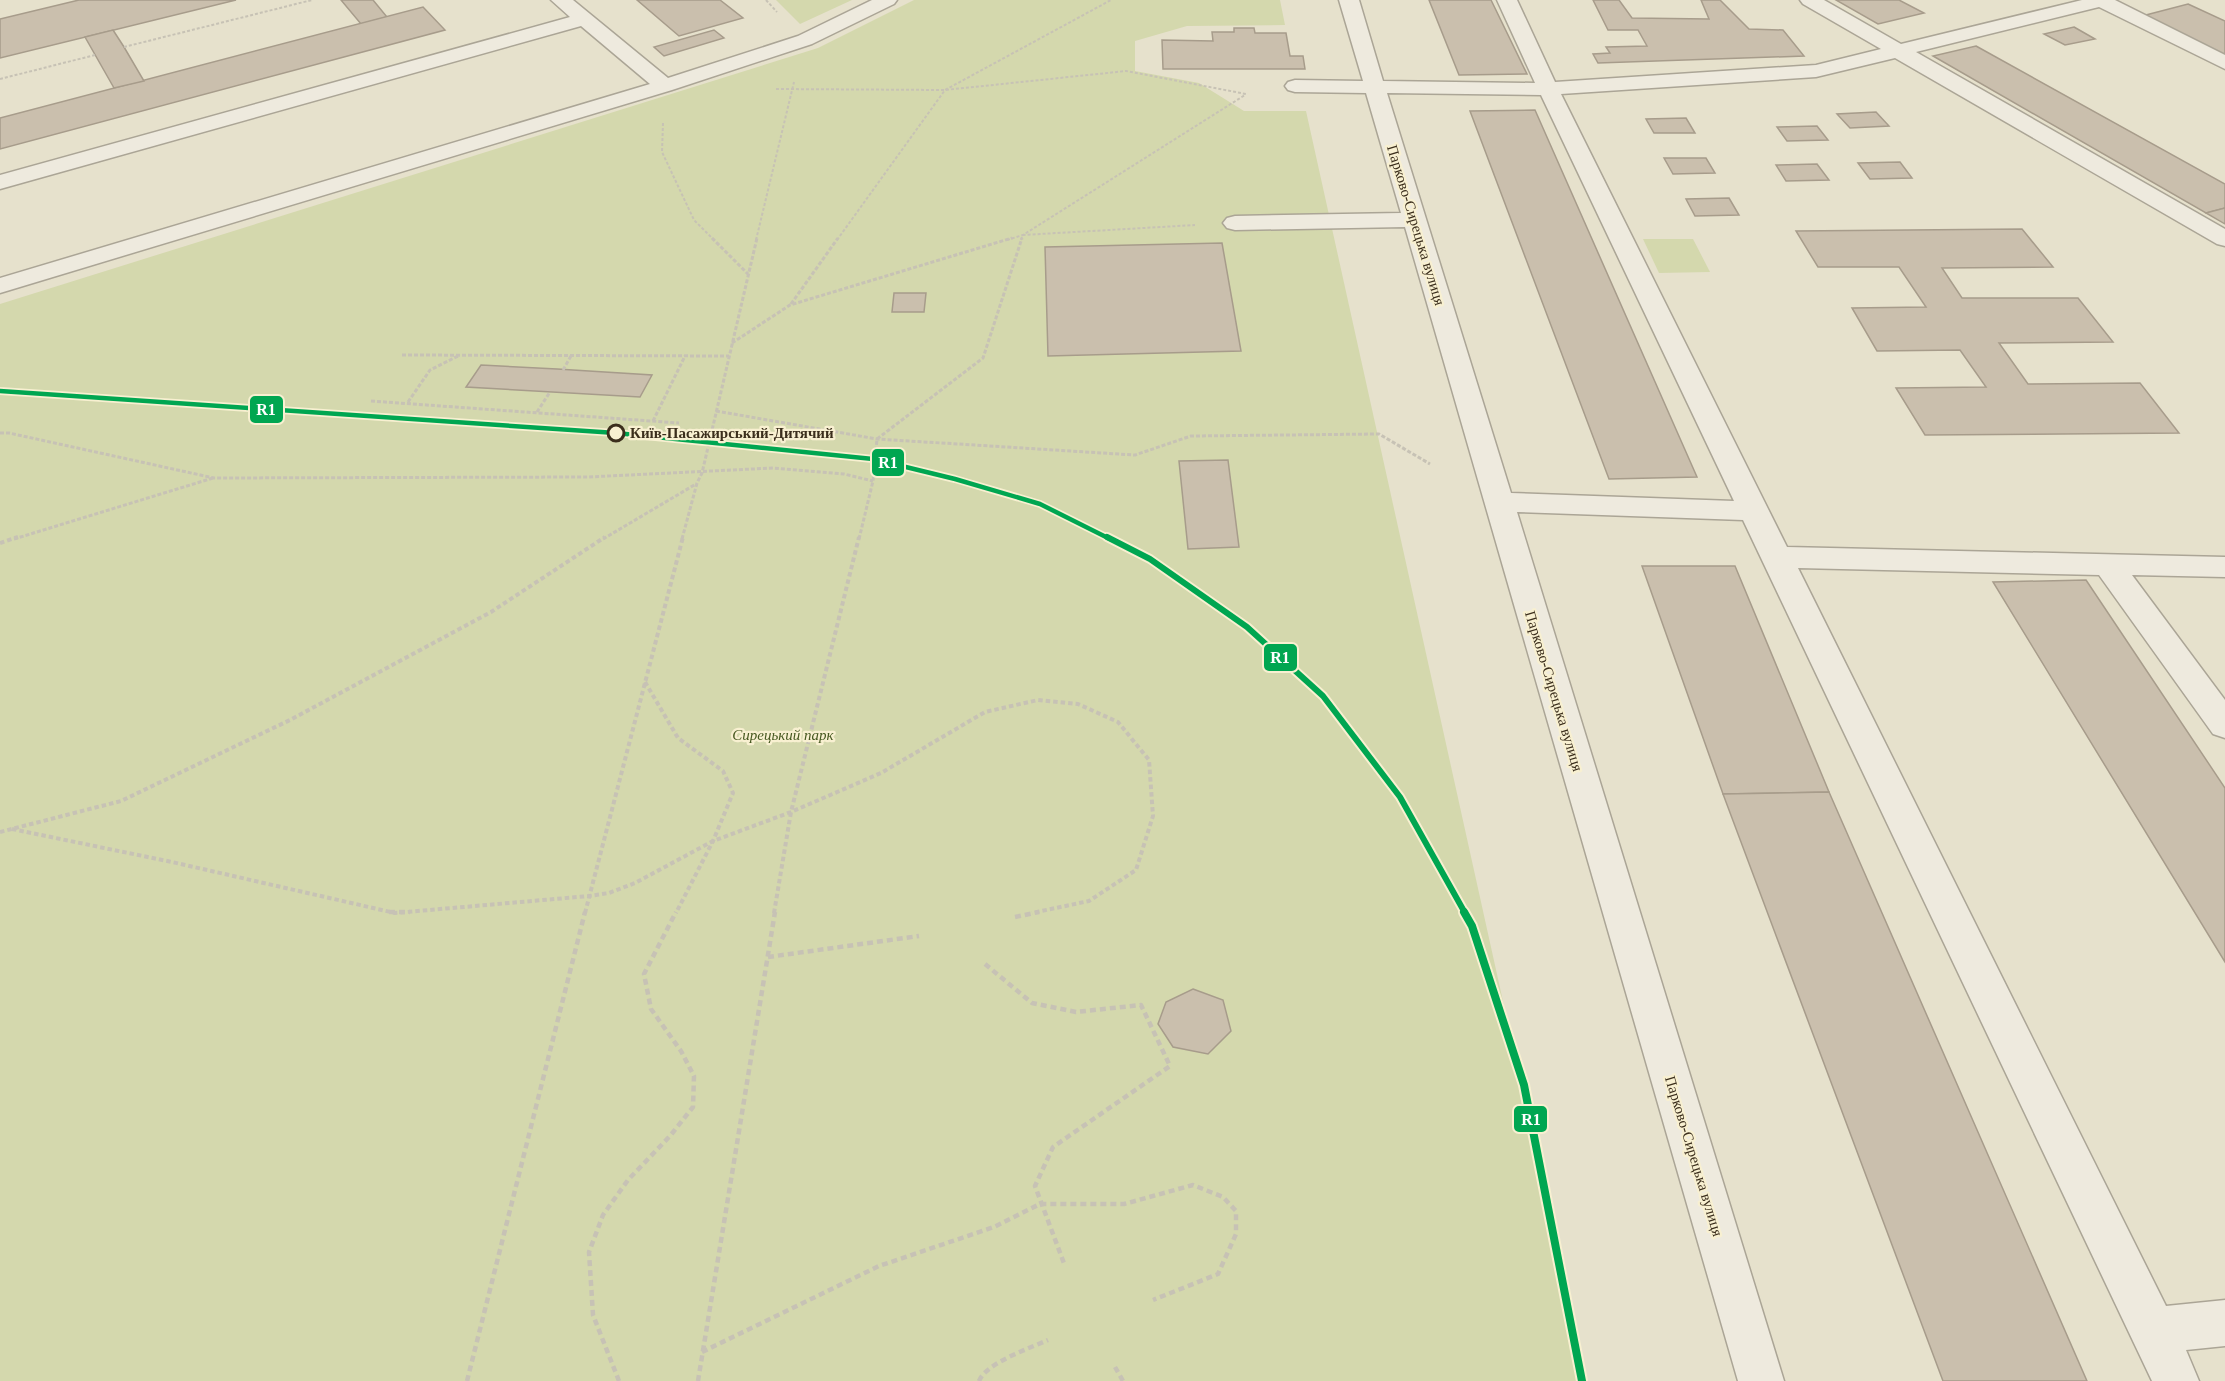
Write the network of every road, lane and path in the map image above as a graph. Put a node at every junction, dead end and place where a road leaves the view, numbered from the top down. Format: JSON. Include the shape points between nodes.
{"nodes":[{"id":1,"x":312,"y":0,"type":"edge"},
{"id":2,"x":561,"y":0,"type":"edge"},
{"id":3,"x":766,"y":0,"type":"edge"},
{"id":4,"x":887,"y":0,"type":"edge"},
{"id":5,"x":1111,"y":0,"type":"edge"},
{"id":6,"x":1349,"y":0,"type":"edge"},
{"id":7,"x":1508,"y":0,"type":"edge"},
{"id":8,"x":1810,"y":0,"type":"edge"},
{"id":9,"x":2102,"y":0,"type":"edge"},
{"id":10,"x":584,"y":19,"type":"junction"},
{"id":11,"x":805,"y":40,"type":"junction"},
{"id":12,"x":124,"y":47,"type":"dead end"},
{"id":13,"x":1899,"y":51,"type":"junction"},
{"id":14,"x":95,"y":55,"type":"dead end"},
{"id":15,"x":2225,"y":63,"type":"edge"},
{"id":16,"x":0,"y":79,"type":"edge"},
{"id":17,"x":665,"y":86,"type":"junction"},
{"id":18,"x":1295,"y":86,"type":"dead end"},
{"id":19,"x":1375,"y":88,"type":"junction"},
{"id":20,"x":769,"y":89,"type":"dead end"},
{"id":21,"x":792,"y":89,"type":"junction"},
{"id":22,"x":1548,"y":89,"type":"junction"},
{"id":23,"x":945,"y":90,"type":"junction"},
{"id":24,"x":0,"y":182,"type":"edge"},
{"id":25,"x":1414,"y":220,"type":"junction"},
{"id":26,"x":1235,"y":223,"type":"joint"},
{"id":27,"x":1023,"y":235,"type":"junction"},
{"id":28,"x":2225,"y":239,"type":"edge"},
{"id":29,"x":748,"y":274,"type":"junction"},
{"id":30,"x":0,"y":286,"type":"edge"},
{"id":31,"x":790,"y":305,"type":"junction"},
{"id":32,"x":732,"y":343,"type":"junction"},
{"id":33,"x":402,"y":355,"type":"dead end"},
{"id":34,"x":461,"y":355,"type":"junction"},
{"id":35,"x":571,"y":356,"type":"junction"},
{"id":36,"x":685,"y":356,"type":"junction"},
{"id":37,"x":729,"y":356,"type":"junction"},
{"id":38,"x":563,"y":370,"type":"dead end"},
{"id":39,"x":550,"y":392,"type":"dead end"},
{"id":40,"x":371,"y":401,"type":"dead end"},
{"id":41,"x":408,"y":403,"type":"junction"},
{"id":42,"x":716,"y":411,"type":"junction"},
{"id":43,"x":537,"y":412,"type":"junction"},
{"id":44,"x":653,"y":420,"type":"junction"},
{"id":45,"x":679,"y":423,"type":"dead end"},
{"id":46,"x":0,"y":434,"type":"edge"},
{"id":47,"x":877,"y":439,"type":"junction"},
{"id":48,"x":1430,"y":464,"type":"dead end"},
{"id":49,"x":702,"y":473,"type":"junction"},
{"id":50,"x":214,"y":478,"type":"junction"},
{"id":51,"x":873,"y":481,"type":"junction"},
{"id":52,"x":697,"y":483,"type":"junction"},
{"id":53,"x":1498,"y":502,"type":"junction"},
{"id":54,"x":1755,"y":511,"type":"junction"},
{"id":55,"x":0,"y":543,"type":"edge"},
{"id":56,"x":1777,"y":557,"type":"junction"},
{"id":57,"x":2108,"y":565,"type":"junction"},
{"id":58,"x":2225,"y":567,"type":"edge"},
{"id":59,"x":645,"y":682,"type":"junction"},
{"id":60,"x":2225,"y":725,"type":"edge"},
{"id":61,"x":791,"y":812,"type":"junction"},
{"id":62,"x":12,"y":830,"type":"junction"},
{"id":63,"x":0,"y":832,"type":"edge"},
{"id":64,"x":713,"y":841,"type":"junction"},
{"id":65,"x":589,"y":896,"type":"junction"},
{"id":66,"x":1015,"y":917,"type":"dead end"},
{"id":67,"x":919,"y":936,"type":"dead end"},
{"id":68,"x":768,"y":957,"type":"junction"},
{"id":69,"x":985,"y":964,"type":"dead end"},
{"id":70,"x":1040,"y":1204,"type":"junction"},
{"id":71,"x":1065,"y":1266,"type":"dead end"},
{"id":72,"x":1153,"y":1300,"type":"dead end"},
{"id":73,"x":2225,"y":1323,"type":"edge"},
{"id":74,"x":2154,"y":1330,"type":"junction"},
{"id":75,"x":1048,"y":1340,"type":"dead end"},
{"id":76,"x":702,"y":1352,"type":"junction"},
{"id":77,"x":1115,"y":1367,"type":"dead end"},
{"id":78,"x":467,"y":1381,"type":"edge"},
{"id":79,"x":619,"y":1381,"type":"edge"},
{"id":80,"x":698,"y":1381,"type":"edge"},
{"id":81,"x":980,"y":1381,"type":"edge"},
{"id":82,"x":1123,"y":1381,"type":"edge"},
{"id":83,"x":1761,"y":1381,"type":"edge"},
{"id":84,"x":2176,"y":1381,"type":"edge"}],
"edges":[{"from":1,"to":12,"type":"path"},
{"from":2,"to":10,"type":"street"},
{"from":3,"to":11,"type":"path"},
{"from":4,"to":11,"type":"street"},
{"from":5,"to":23,"type":"path"},
{"from":6,"to":19,"type":"street","name":"Парково-Сирецька вулиця"},
{"from":7,"to":22,"type":"street"},
{"from":8,"to":13,"type":"street"},
{"from":9,"to":13,"type":"street"},
{"from":9,"to":15,"type":"street"},
{"from":10,"to":17,"type":"street"},
{"from":10,"to":24,"type":"street"},
{"from":11,"to":17,"type":"street"},
{"from":11,"to":21,"type":"path"},
{"from":13,"to":22,"type":"street","via":[[1816,71]]},
{"from":13,"to":28,"type":"street"},
{"from":14,"to":16,"type":"path"},
{"from":17,"to":29,"type":"path","via":[[662,152],[694,220]]},
{"from":17,"to":30,"type":"street"},
{"from":18,"to":19,"type":"street"},
{"from":19,"to":22,"type":"street"},
{"from":19,"to":25,"type":"street","name":"Парково-Сирецька вулиця"},
{"from":20,"to":21,"type":"path"},
{"from":21,"to":23,"type":"path"},
{"from":21,"to":29,"type":"path"},
{"from":22,"to":54,"type":"street"},
{"from":23,"to":27,"type":"path","via":[[1126,71],[1246,94]]},
{"from":23,"to":31,"type":"path"},
{"from":25,"to":26,"type":"street"},
{"from":25,"to":53,"type":"street","name":"Парково-Сирецька вулиця"},
{"from":26,"to":27,"type":"path"},
{"from":27,"to":31,"type":"path"},
{"from":27,"to":47,"type":"path","via":[[983,358]]},
{"from":29,"to":32,"type":"path"},
{"from":31,"to":32,"type":"path"},
{"from":32,"to":37,"type":"path"},
{"from":33,"to":34,"type":"path"},
{"from":34,"to":35,"type":"path"},
{"from":34,"to":41,"type":"path","via":[[430,370]]},
{"from":35,"to":36,"type":"path"},
{"from":35,"to":38,"type":"path"},
{"from":36,"to":37,"type":"path"},
{"from":36,"to":44,"type":"path"},
{"from":37,"to":42,"type":"path"},
{"from":39,"to":43,"type":"path"},
{"from":40,"to":41,"type":"path"},
{"from":41,"to":43,"type":"path"},
{"from":42,"to":47,"type":"path"},
{"from":42,"to":49,"type":"path"},
{"from":43,"to":44,"type":"path"},
{"from":44,"to":45,"type":"path"},
{"from":46,"to":50,"type":"path","via":[[9,432]]},
{"from":47,"to":48,"type":"path","via":[[1135,455],[1191,436],[1379,434]]},
{"from":47,"to":51,"type":"path"},
{"from":49,"to":50,"type":"path"},
{"from":49,"to":51,"type":"path","via":[[773,468],[844,474]]},
{"from":49,"to":52,"type":"path"},
{"from":50,"to":55,"type":"path"},
{"from":51,"to":61,"type":"path"},
{"from":52,"to":59,"type":"path"},
{"from":52,"to":62,"type":"path","via":[[490,612],[290,720],[121,801]]},
{"from":53,"to":54,"type":"street"},
{"from":53,"to":83,"type":"street","name":"Парково-Сирецька вулиця"},
{"from":54,"to":56,"type":"street"},
{"from":56,"to":57,"type":"street"},
{"from":56,"to":74,"type":"street"},
{"from":57,"to":58,"type":"street"},
{"from":57,"to":60,"type":"street"},
{"from":59,"to":64,"type":"path","via":[[678,738],[723,771],[733,793]]},
{"from":59,"to":65,"type":"path"},
{"from":61,"to":64,"type":"path"},
{"from":61,"to":66,"type":"path","via":[[881,773],[985,712],[1038,700],[1078,704],[1118,722],[1149,760],[1153,816],[1136,870],[1089,901]]},
{"from":61,"to":68,"type":"path"},
{"from":62,"to":63,"type":"path"},
{"from":62,"to":65,"type":"path","via":[[395,913]]},
{"from":64,"to":65,"type":"path","via":[[634,883]]},
{"from":64,"to":79,"type":"path","via":[[644,974],[651,1009],[694,1076],[693,1107],[628,1180],[603,1215],[589,1252],[593,1315]]},
{"from":65,"to":78,"type":"path"},
{"from":67,"to":68,"type":"path"},
{"from":68,"to":76,"type":"path"},
{"from":69,"to":70,"type":"path","via":[[1032,1004],[1076,1012],[1141,1005],[1170,1066],[1053,1146],[1035,1186]]},
{"from":70,"to":71,"type":"path"},
{"from":70,"to":72,"type":"path","via":[[1124,1204],[1193,1185],[1223,1197],[1236,1211],[1236,1234],[1218,1274]]},
{"from":70,"to":76,"type":"path","via":[[994,1227],[879,1266]]},
{"from":73,"to":74,"type":"street"},
{"from":74,"to":84,"type":"street"},
{"from":75,"to":81,"type":"path","via":[[1000,1362],[982,1373]]},
{"from":76,"to":80,"type":"path"},
{"from":77,"to":82,"type":"path"}]}
